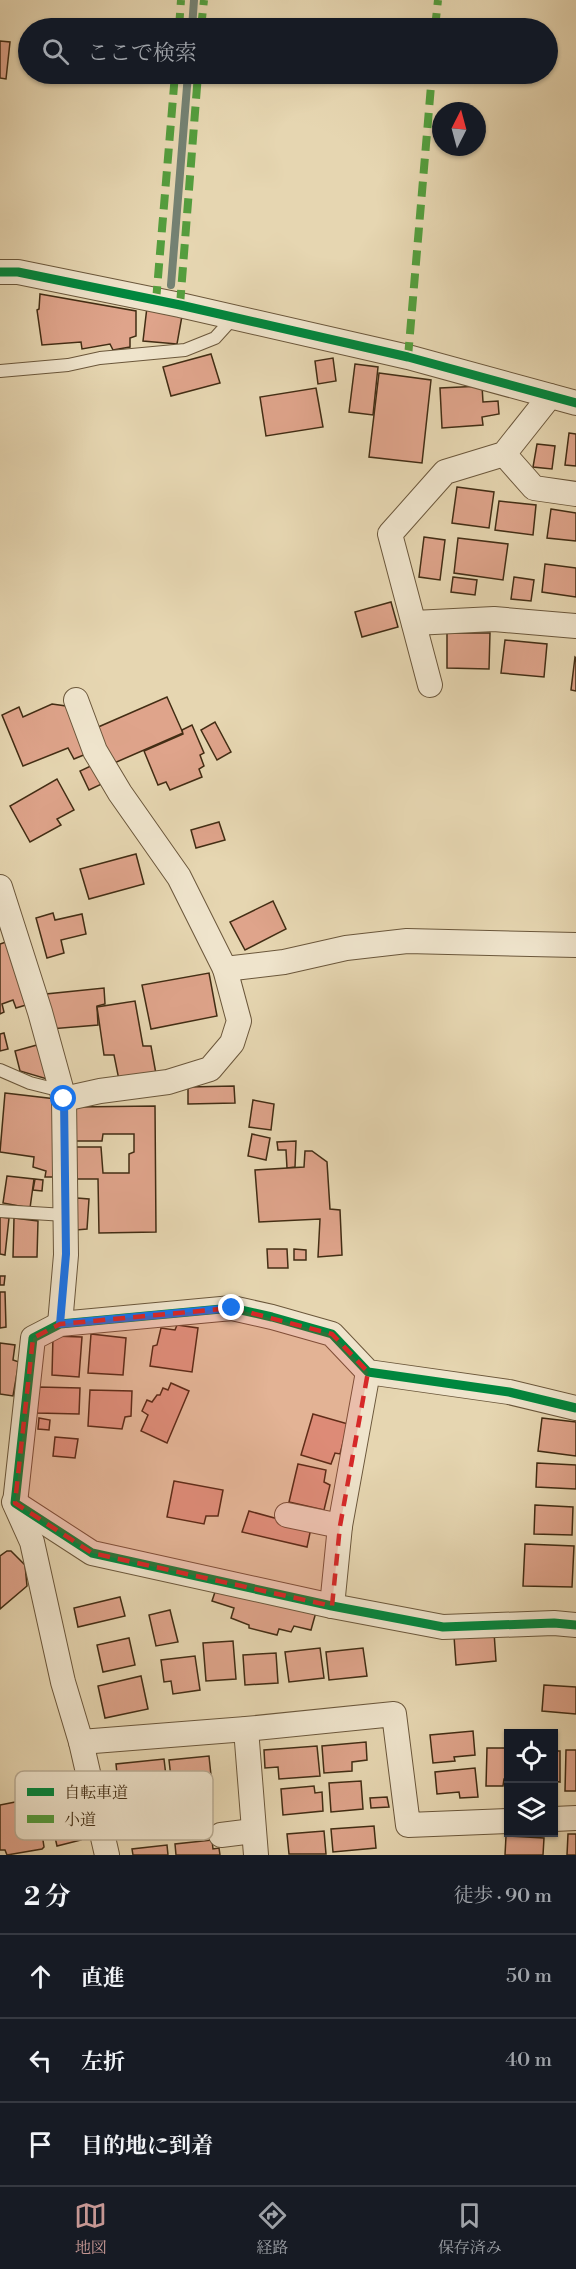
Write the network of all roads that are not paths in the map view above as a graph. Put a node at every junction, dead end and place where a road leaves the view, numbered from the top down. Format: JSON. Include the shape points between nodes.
{"nodes":[{"id":1,"x":0,"y":272,"type":"edge"},
{"id":2,"x":234,"y":317,"type":"junction"},
{"id":3,"x":0,"y":370,"type":"edge"},
{"id":4,"x":550,"y":396,"type":"junction"},
{"id":5,"x":576,"y":403,"type":"edge"},
{"id":6,"x":504,"y":454,"type":"junction"},
{"id":7,"x":576,"y":494,"type":"edge"},
{"id":8,"x":414,"y":622,"type":"junction"},
{"id":9,"x":576,"y":626,"type":"edge"},
{"id":10,"x":430,"y":685,"type":"dead end"},
{"id":11,"x":76,"y":700,"type":"dead end"},
{"id":12,"x":0,"y":887,"type":"edge"},
{"id":13,"x":576,"y":945,"type":"edge"},
{"id":14,"x":225,"y":969,"type":"junction"},
{"id":15,"x":0,"y":1070,"type":"edge"},
{"id":16,"x":63,"y":1095,"type":"junction"},
{"id":17,"x":0,"y":1211,"type":"edge"},
{"id":18,"x":65,"y":1215,"type":"junction"},
{"id":19,"x":60,"y":1324,"type":"junction"},
{"id":20,"x":368,"y":1372,"type":"junction"},
{"id":21,"x":576,"y":1408,"type":"edge"},
{"id":22,"x":0,"y":1483,"type":"edge"},
{"id":23,"x":15,"y":1503,"type":"junction"},
{"id":24,"x":287,"y":1515,"type":"dead end"},
{"id":25,"x":340,"y":1526,"type":"junction"},
{"id":26,"x":332,"y":1606,"type":"junction"},
{"id":27,"x":576,"y":1625,"type":"edge"},
{"id":28,"x":246,"y":1729,"type":"junction"},
{"id":29,"x":81,"y":1742,"type":"junction"},
{"id":30,"x":88,"y":1771,"type":"edge"},
{"id":31,"x":576,"y":1818,"type":"edge"},
{"id":32,"x":558,"y":1819,"type":"edge"},
{"id":33,"x":504,"y":1821,"type":"edge"},
{"id":34,"x":253,"y":1831,"type":"junction"},
{"id":35,"x":220,"y":1835,"type":"dead end"},
{"id":36,"x":104,"y":1840,"type":"edge"},
{"id":37,"x":107,"y":1855,"type":"edge"},
{"id":38,"x":256,"y":1855,"type":"edge"}],
"edges":[{"from":1,"to":2,"type":"street","via":[[18,272]]},
{"from":2,"to":3,"type":"lane","via":[[215,338],[185,350]]},
{"from":2,"to":4,"type":"street","via":[[408,357]]},
{"from":4,"to":5,"type":"street"},
{"from":4,"to":6,"type":"street"},
{"from":6,"to":7,"type":"street","via":[[534,488]]},
{"from":6,"to":8,"type":"street","via":[[446,472],[390,534]]},
{"from":8,"to":9,"type":"street","via":[[494,619]]},
{"from":8,"to":10,"type":"street"},
{"from":11,"to":14,"type":"street","via":[[95,751],[180,877]]},
{"from":12,"to":16,"type":"street"},
{"from":13,"to":14,"type":"street","via":[[407,941]]},
{"from":14,"to":16,"type":"street","via":[[239,1021],[232,1043],[210,1069],[168,1082]]},
{"from":15,"to":16,"type":"lane"},
{"from":16,"to":18,"type":"street"},
{"from":17,"to":18,"type":"lane"},
{"from":18,"to":19,"type":"street"},
{"from":19,"to":20,"type":"street","via":[[232,1308],[332,1334]]},
{"from":19,"to":23,"type":"street","via":[[33,1338]]},
{"from":20,"to":21,"type":"street","via":[[509,1392]]},
{"from":20,"to":25,"type":"street"},
{"from":22,"to":23,"type":"street"},
{"from":23,"to":26,"type":"street","via":[[92,1553]]},
{"from":23,"to":29,"type":"street","via":[[32,1542],[63,1682]]},
{"from":24,"to":25,"type":"street"},
{"from":25,"to":26,"type":"street"},
{"from":26,"to":27,"type":"street","via":[[443,1627]]},
{"from":28,"to":29,"type":"street"},
{"from":28,"to":33,"type":"street","via":[[394,1714],[408,1825]]},
{"from":28,"to":34,"type":"street"},
{"from":29,"to":30,"type":"street"},
{"from":31,"to":32,"type":"street"},
{"from":34,"to":35,"type":"street"},
{"from":34,"to":38,"type":"street"},
{"from":36,"to":37,"type":"street"}]}
